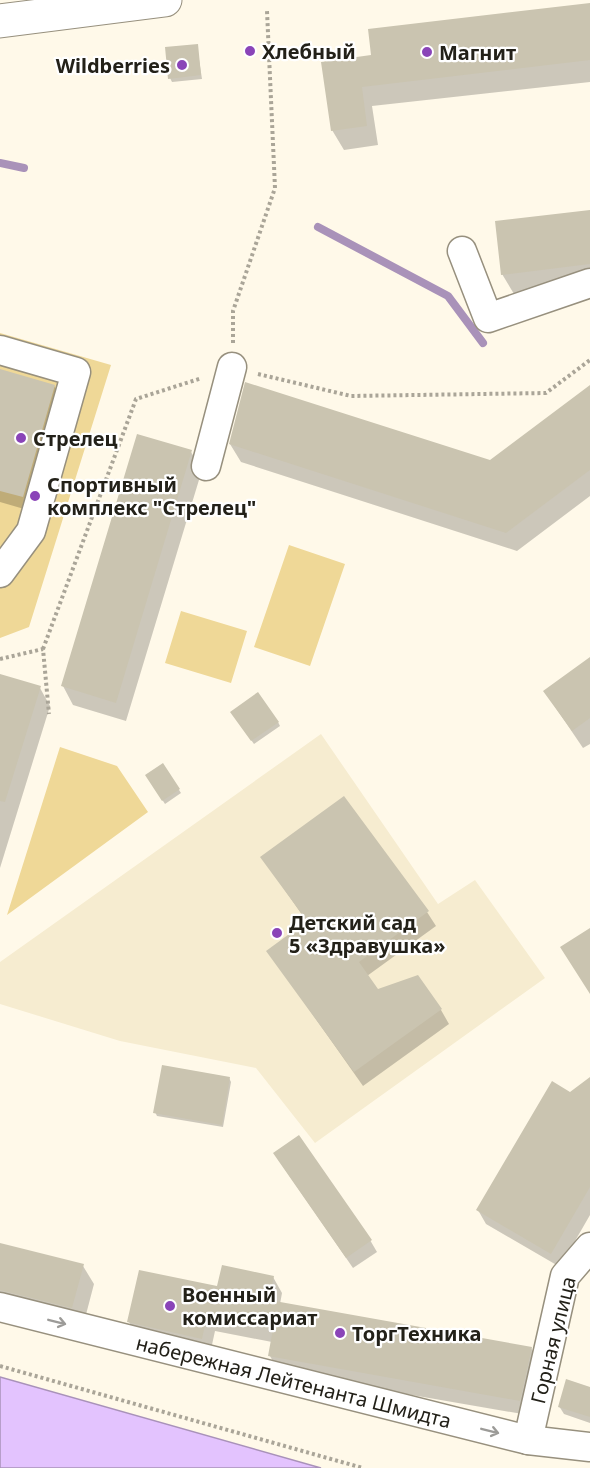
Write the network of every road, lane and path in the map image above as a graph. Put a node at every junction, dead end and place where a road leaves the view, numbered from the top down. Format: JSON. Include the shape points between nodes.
{"nodes":[{"id":1,"x":165,"y":0,"type":"edge"},
{"id":2,"x":62,"y":7,"type":"edge"},
{"id":3,"x":267,"y":11,"type":"dead end"},
{"id":4,"x":0,"y":21,"type":"edge"},
{"id":5,"x":462,"y":251,"type":"dead end"},
{"id":6,"x":590,"y":284,"type":"edge"},
{"id":7,"x":0,"y":350,"type":"edge"},
{"id":8,"x":590,"y":360,"type":"edge"},
{"id":9,"x":232,"y":367,"type":"junction"},
{"id":10,"x":206,"y":466,"type":"dead end"},
{"id":11,"x":0,"y":573,"type":"edge"},
{"id":12,"x":43,"y":649,"type":"junction"},
{"id":13,"x":0,"y":659,"type":"edge"},
{"id":14,"x":49,"y":714,"type":"dead end"},
{"id":15,"x":590,"y":1247,"type":"edge"},
{"id":16,"x":0,"y":1307,"type":"edge"},
{"id":17,"x":0,"y":1366,"type":"edge"},
{"id":18,"x":528,"y":1440,"type":"junction"},
{"id":19,"x":590,"y":1447,"type":"edge"},
{"id":20,"x":363,"y":1468,"type":"edge"}],
"edges":[{"from":1,"to":2,"type":"main road"},
{"from":2,"to":4,"type":"main road"},
{"from":3,"to":9,"type":"path","via":[[275,188],[232,311]]},
{"from":5,"to":6,"type":"street","via":[[488,318]]},
{"from":7,"to":11,"type":"street","via":[[76,372],[31,531]]},
{"from":8,"to":9,"type":"path","via":[[546,393],[351,396]]},
{"from":9,"to":10,"type":"street"},
{"from":9,"to":12,"type":"path","via":[[136,399]]},
{"from":12,"to":13,"type":"path"},
{"from":12,"to":14,"type":"path"},
{"from":15,"to":18,"type":"street","name":"Горная улица","via":[[565,1276]]},
{"from":16,"to":18,"type":"street","name":"набережная Лейтенанта Шмидта","one_way":true},
{"from":17,"to":20,"type":"path"},
{"from":18,"to":19,"type":"street","name":"набережная Лейтенанта Шмидта"}]}
